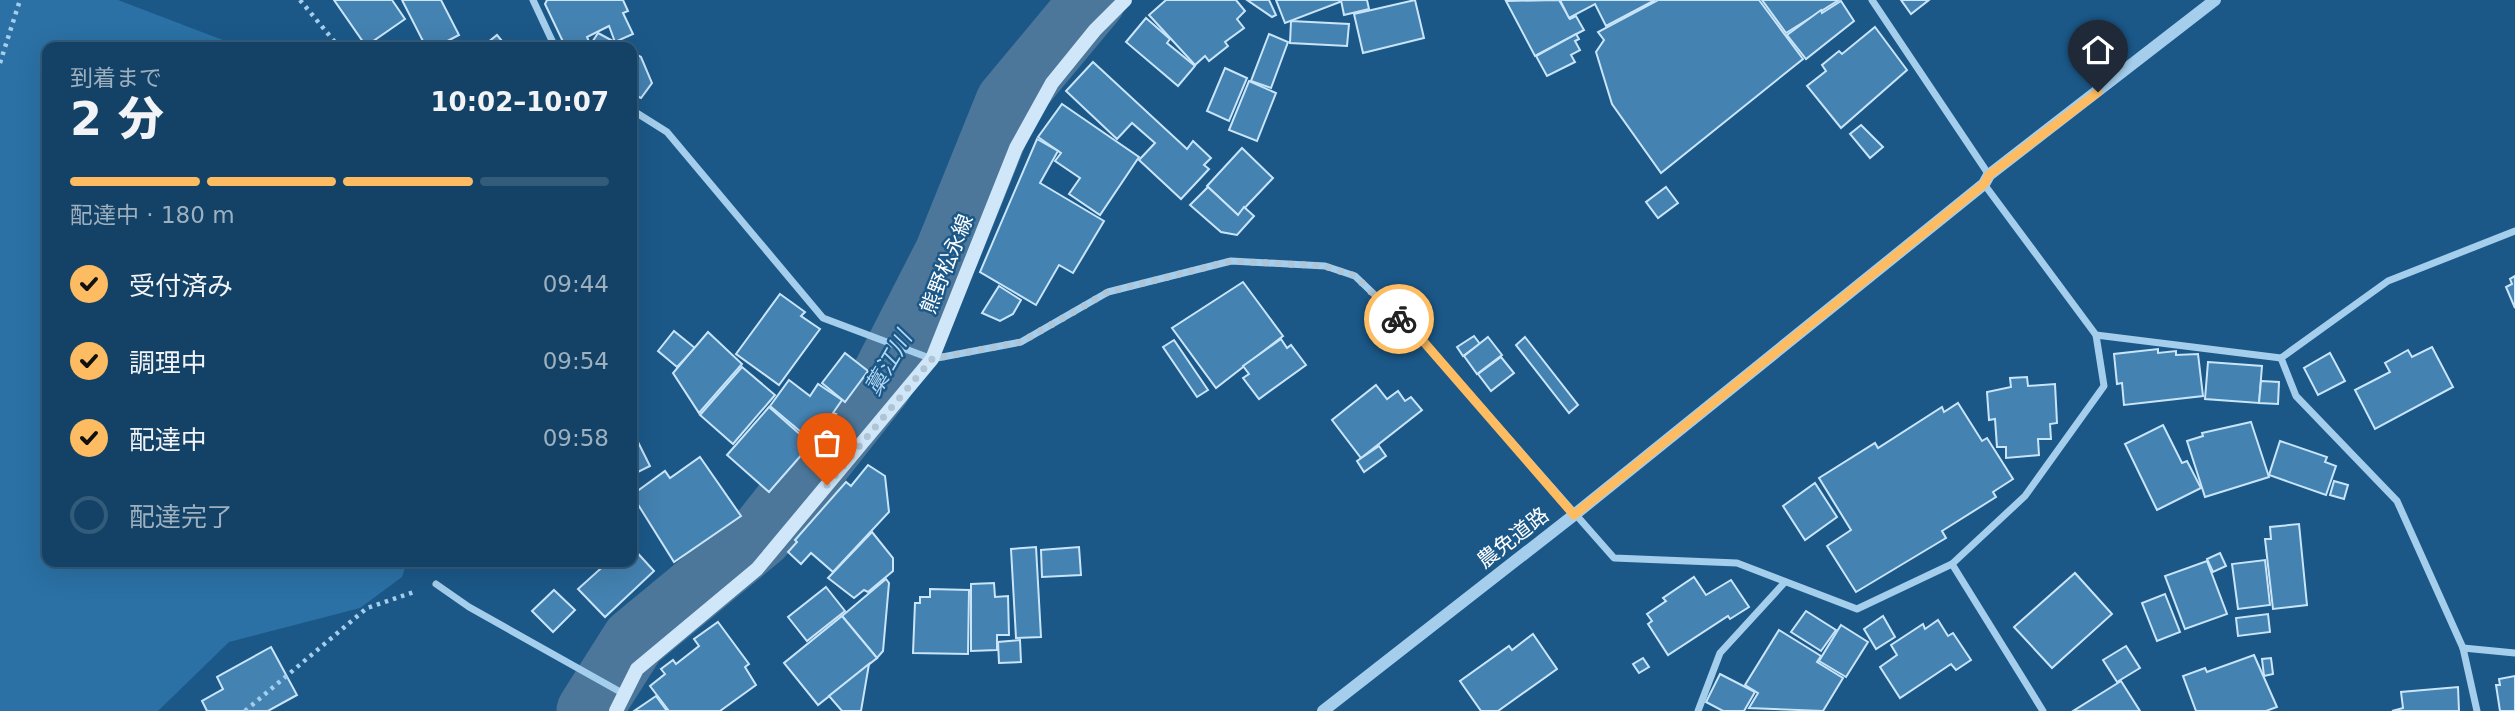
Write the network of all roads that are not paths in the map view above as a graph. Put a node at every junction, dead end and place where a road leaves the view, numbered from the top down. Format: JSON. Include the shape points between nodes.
{"nodes":[{"id":1,"x":533,"y":0,"type":"edge"},
{"id":2,"x":1125,"y":0,"type":"edge"},
{"id":3,"x":1872,"y":0,"type":"edge"},
{"id":4,"x":2215,"y":0,"type":"edge"},
{"id":5,"x":553,"y":42,"type":"edge"},
{"id":6,"x":637,"y":113,"type":"edge"},
{"id":7,"x":1986,"y":179,"type":"junction"},
{"id":8,"x":2515,"y":231,"type":"edge"},
{"id":9,"x":2096,"y":335,"type":"junction"},
{"id":10,"x":2281,"y":358,"type":"junction"},
{"id":11,"x":932,"y":359,"type":"junction"},
{"id":12,"x":1574,"y":515,"type":"junction"},
{"id":13,"x":1952,"y":564,"type":"junction"},
{"id":14,"x":1785,"y":582,"type":"junction"},
{"id":15,"x":436,"y":584,"type":"road end"},
{"id":16,"x":2463,"y":648,"type":"junction"},
{"id":17,"x":2515,"y":653,"type":"edge"},
{"id":18,"x":618,"y":690,"type":"junction"},
{"id":19,"x":616,"y":711,"type":"edge"},
{"id":20,"x":1323,"y":711,"type":"edge"},
{"id":21,"x":1698,"y":711,"type":"edge"},
{"id":22,"x":2043,"y":711,"type":"edge"},
{"id":23,"x":2477,"y":711,"type":"edge"}],
"edges":[{"from":1,"to":5,"type":"street"},
{"from":2,"to":11,"type":"main road","name":"熊野松永線","via":[[1052,83],[1016,148]]},
{"from":3,"to":7,"type":"street"},
{"from":4,"to":7,"type":"street","name":"農免道路"},
{"from":6,"to":11,"type":"street","via":[[667,132],[823,318]]},
{"from":7,"to":9,"type":"street"},
{"from":7,"to":12,"type":"street","name":"農免道路"},
{"from":8,"to":10,"type":"street","via":[[2388,281]]},
{"from":9,"to":10,"type":"street"},
{"from":9,"to":13,"type":"street","via":[[2104,387],[2025,496]]},
{"from":10,"to":16,"type":"street","via":[[2296,396],[2397,501]]},
{"from":11,"to":12,"type":"street","via":[[1021,342],[1108,292],[1231,261],[1325,266],[1355,276],[1423,341]]},
{"from":11,"to":18,"type":"main road","name":"熊野松永線","via":[[757,569]]},
{"from":12,"to":14,"type":"street","via":[[1614,558],[1737,563]]},
{"from":12,"to":20,"type":"street","name":"農免道路"},
{"from":13,"to":14,"type":"street","via":[[1857,609]]},
{"from":13,"to":22,"type":"street"},
{"from":14,"to":21,"type":"street","via":[[1720,653]]},
{"from":15,"to":18,"type":"street"},
{"from":16,"to":17,"type":"street"},
{"from":16,"to":23,"type":"street"},
{"from":18,"to":19,"type":"main road","name":"熊野松永線"}]}
